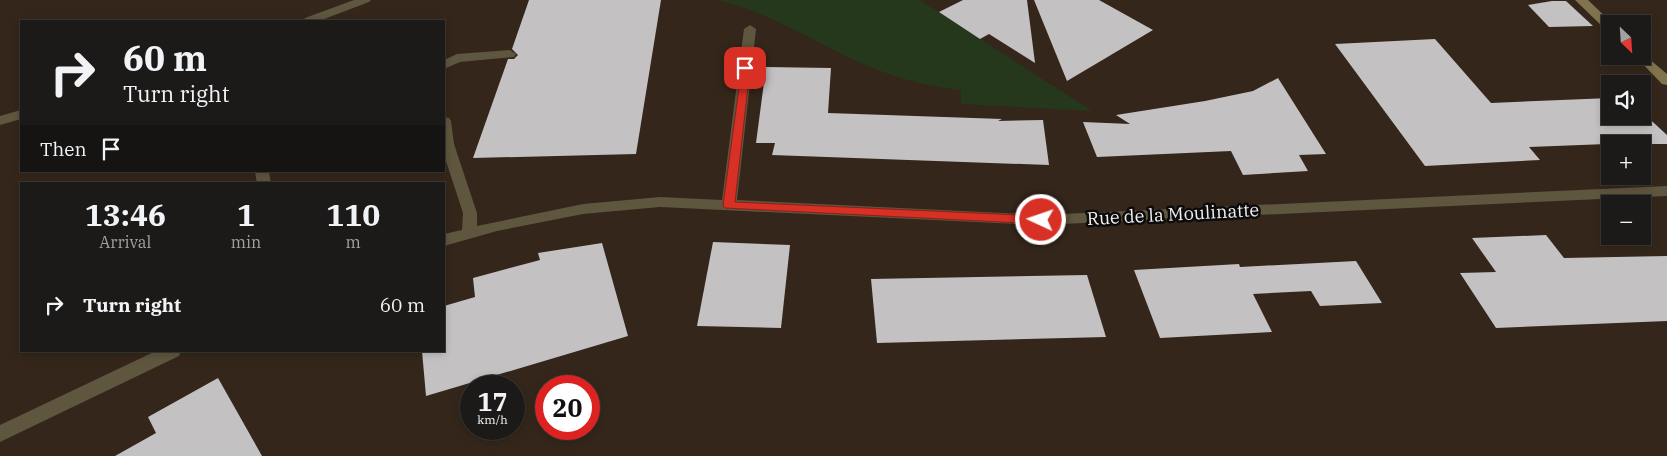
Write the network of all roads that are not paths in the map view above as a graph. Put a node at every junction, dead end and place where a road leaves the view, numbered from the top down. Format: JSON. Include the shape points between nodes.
{"nodes":[{"id":1,"x":365,"y":0,"type":"edge"},
{"id":2,"x":1581,"y":0,"type":"edge"},
{"id":3,"x":1601,"y":19,"type":"edge"},
{"id":4,"x":311,"y":20,"type":"edge"},
{"id":5,"x":750,"y":29,"type":"dead end"},
{"id":6,"x":510,"y":54,"type":"dead end"},
{"id":7,"x":445,"y":64,"type":"edge"},
{"id":8,"x":1650,"y":65,"type":"edge"},
{"id":9,"x":1667,"y":81,"type":"edge"},
{"id":10,"x":20,"y":114,"type":"edge"},
{"id":11,"x":0,"y":121,"type":"edge"},
{"id":12,"x":445,"y":129,"type":"edge"},
{"id":13,"x":1667,"y":191,"type":"edge"},
{"id":14,"x":729,"y":205,"type":"junction"},
{"id":15,"x":469,"y":233,"type":"junction"},
{"id":16,"x":445,"y":240,"type":"edge"},
{"id":17,"x":171,"y":352,"type":"edge"},
{"id":18,"x":0,"y":434,"type":"edge"}],
"edges":[{"from":1,"to":4,"type":"lane"},
{"from":2,"to":3,"type":"street"},
{"from":5,"to":14,"type":"lane"},
{"from":6,"to":7,"type":"lane","via":[[457,58]]},
{"from":8,"to":9,"type":"street"},
{"from":10,"to":11,"type":"lane"},
{"from":12,"to":15,"type":"lane","via":[[470,213]]},
{"from":13,"to":14,"type":"lane","name":"Rue de la Moulinatte","via":[[1041,220]]},
{"from":14,"to":15,"type":"lane","name":"Rue de la Moulinatte","via":[[660,202],[592,208]]},
{"from":15,"to":16,"type":"lane","name":"Rue de la Moulinatte"},
{"from":17,"to":18,"type":"lane"}]}
